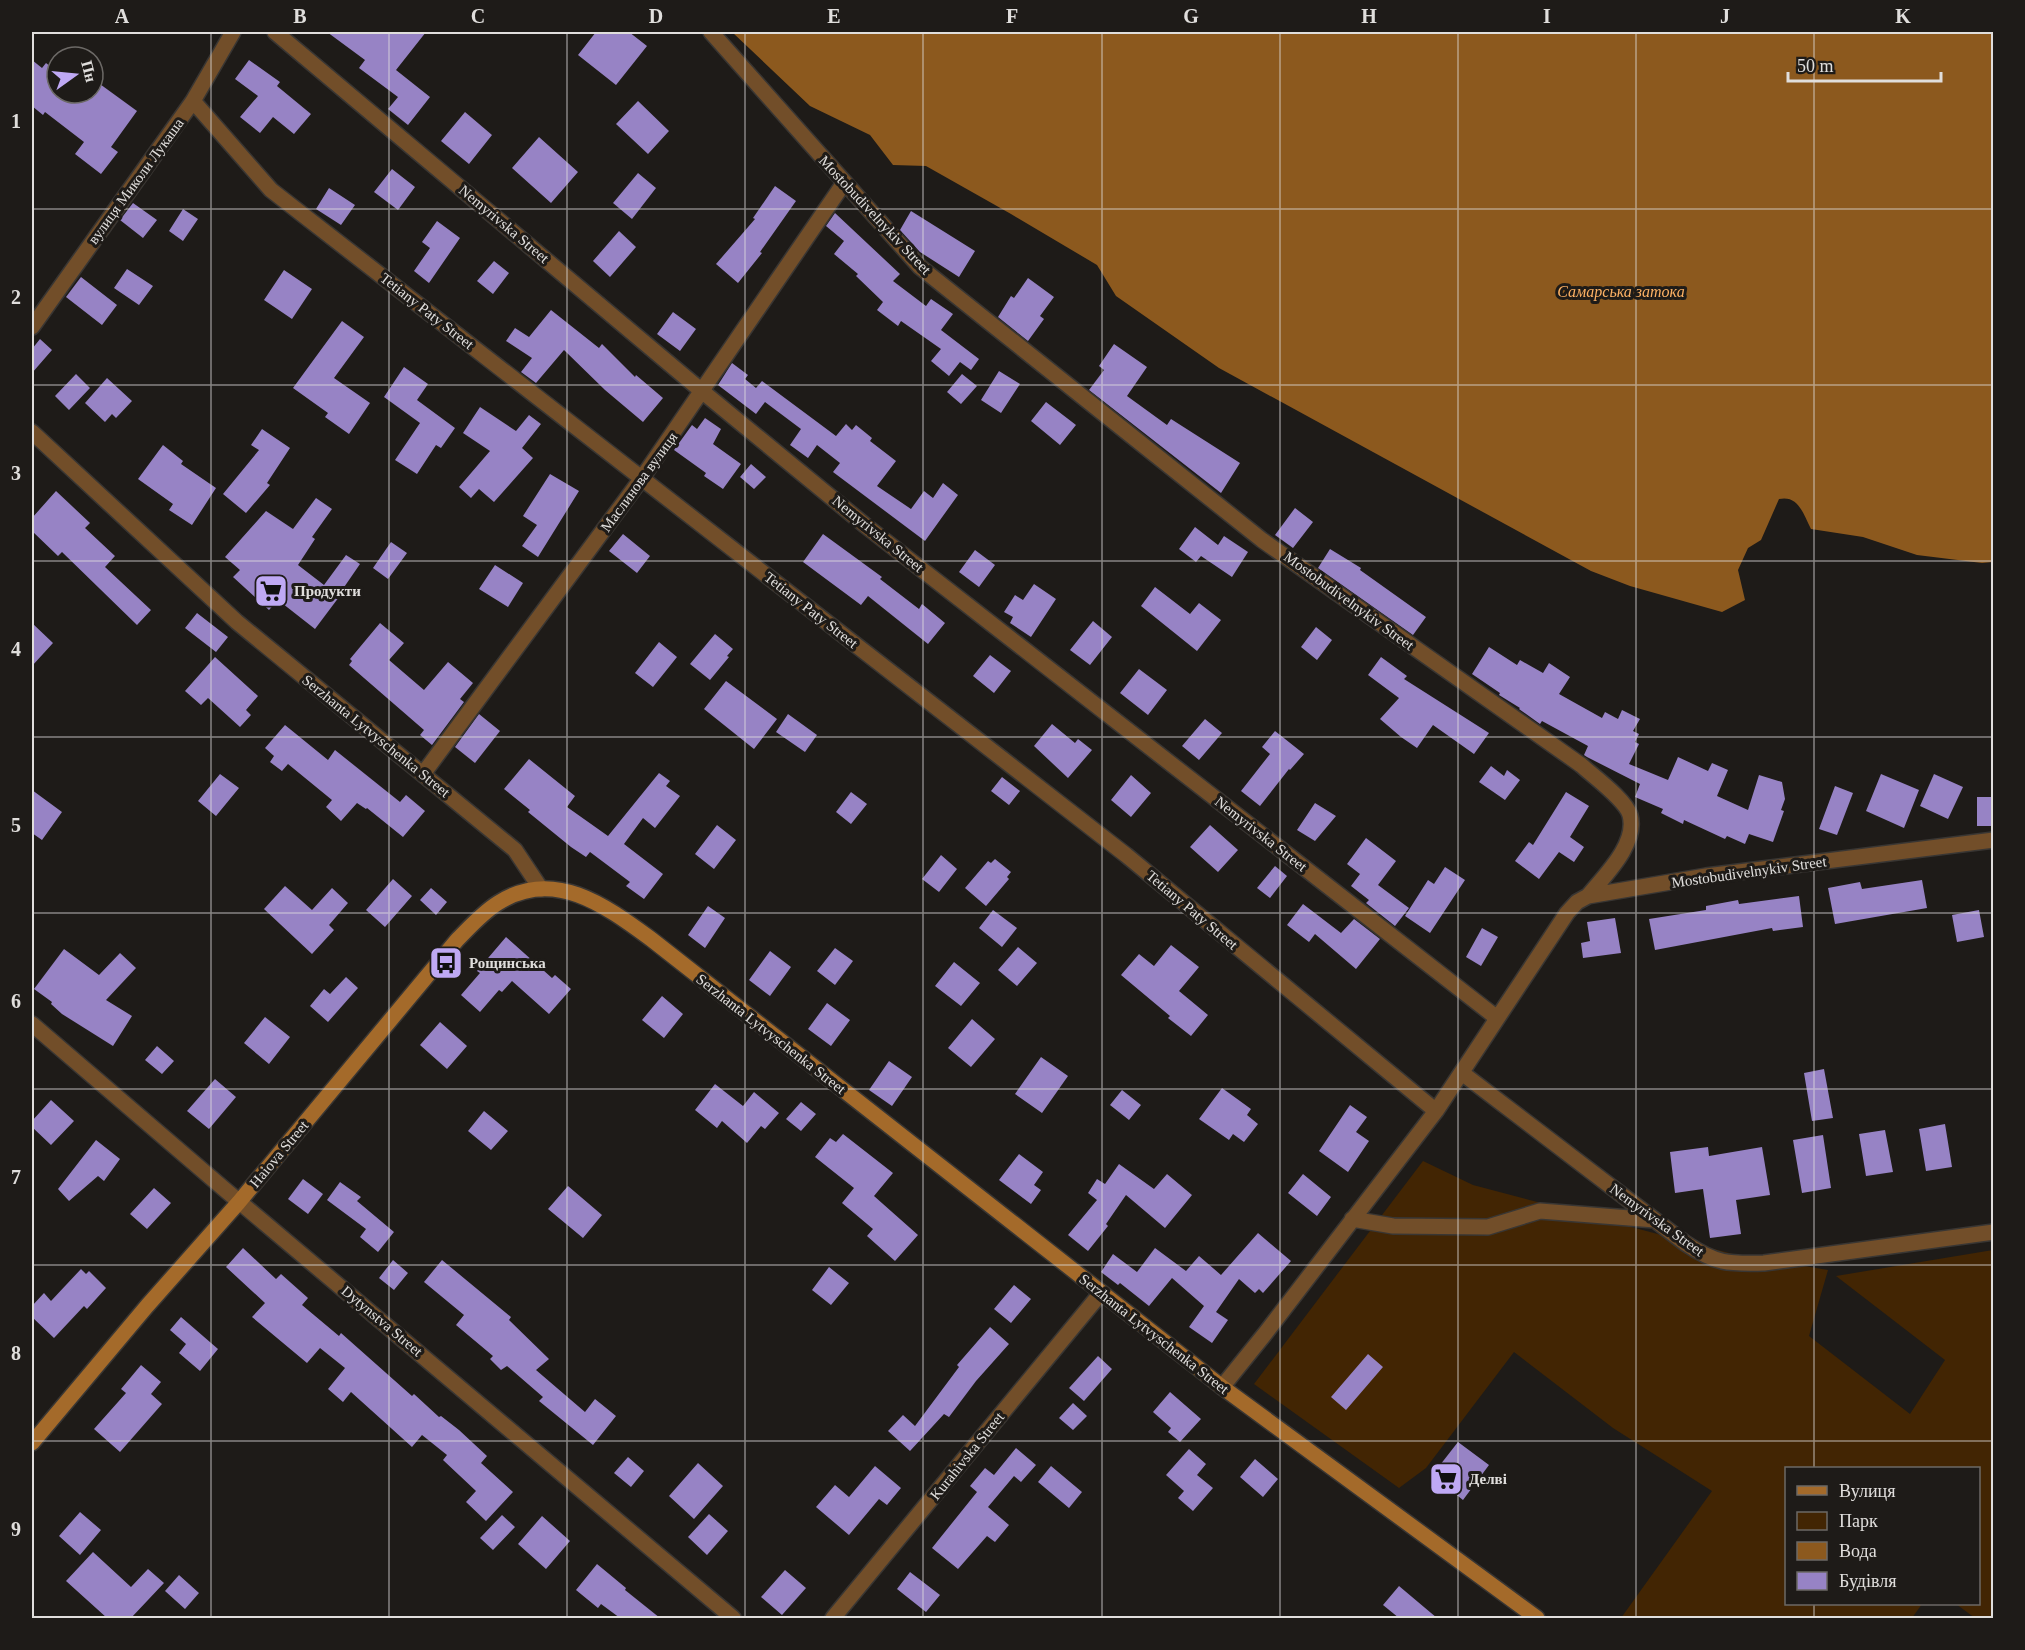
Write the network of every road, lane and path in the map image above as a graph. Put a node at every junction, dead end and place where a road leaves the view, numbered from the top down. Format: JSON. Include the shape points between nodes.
{"nodes":[{"id":1,"x":233,"y":32,"type":"edge"},
{"id":2,"x":275,"y":32,"type":"edge"},
{"id":3,"x":711,"y":32,"type":"edge"},
{"id":4,"x":193,"y":101,"type":"junction"},
{"id":5,"x":844,"y":183,"type":"junction"},
{"id":6,"x":32,"y":327,"type":"edge"},
{"id":7,"x":703,"y":392,"type":"junction"},
{"id":8,"x":32,"y":432,"type":"edge"},
{"id":9,"x":642,"y":478,"type":"junction"},
{"id":10,"x":423,"y":774,"type":"junction"},
{"id":11,"x":1994,"y":840,"type":"edge"},
{"id":12,"x":541,"y":889,"type":"junction"},
{"id":13,"x":1588,"y":896,"type":"junction"},
{"id":14,"x":1497,"y":1018,"type":"junction"},
{"id":15,"x":32,"y":1024,"type":"edge"},
{"id":16,"x":1462,"y":1073,"type":"junction"},
{"id":17,"x":1436,"y":1111,"type":"junction"},
{"id":18,"x":240,"y":1202,"type":"junction"},
{"id":19,"x":1352,"y":1219,"type":"junction"},
{"id":20,"x":1655,"y":1220,"type":"junction"},
{"id":21,"x":1994,"y":1232,"type":"edge"},
{"id":22,"x":1101,"y":1293,"type":"junction"},
{"id":23,"x":1222,"y":1388,"type":"junction"},
{"id":24,"x":32,"y":1443,"type":"edge"},
{"id":25,"x":733,"y":1618,"type":"edge"},
{"id":26,"x":833,"y":1618,"type":"edge"},
{"id":27,"x":1537,"y":1618,"type":"edge"}],
"edges":[{"from":1,"to":4,"type":"street","name":"вулиця Миколи Лукаша"},
{"from":2,"to":7,"type":"street","name":"Nemyrivska Street"},
{"from":3,"to":5,"type":"street","name":"Mostobudivelnykiv Street"},
{"from":4,"to":6,"type":"street","name":"вулиця Миколи Лукаша"},
{"from":4,"to":9,"type":"street","name":"Tetiany Paty Street","via":[[271,190]]},
{"from":5,"to":7,"type":"street","name":"Маслинова вулиця"},
{"from":5,"to":13,"type":"street","name":"Mostobudivelnykiv Street","via":[[920,267],[1262,540],[1581,765],[1617,796],[1630,814],[1630,834],[1619,858]]},
{"from":7,"to":9,"type":"street","name":"Маслинова вулиця"},
{"from":7,"to":14,"type":"street","name":"Nemyrivska Street","via":[[876,533]]},
{"from":8,"to":10,"type":"street","name":"Serzhanta Lytvyschenka Street","via":[[237,622]]},
{"from":9,"to":10,"type":"street","name":"Маслинова вулиця"},
{"from":9,"to":17,"type":"street","name":"Tetiany Paty Street","via":[[1126,855]]},
{"from":10,"to":12,"type":"street","name":"Serzhanta Lytvyschenka Street","via":[[515,849]]},
{"from":11,"to":13,"type":"street","name":"Mostobudivelnykiv Street","via":[[1706,876]]},
{"from":12,"to":18,"type":"main road","name":"Haiova Street","via":[[520,892],[498,902],[477,919]]},
{"from":12,"to":22,"type":"main road","name":"Serzhanta Lytvyschenka Street","via":[[576,893],[610,909]]},
{"from":13,"to":14,"type":"street","via":[[1567,912]]},
{"from":14,"to":16,"type":"street"},
{"from":15,"to":18,"type":"street","name":"Dytynstva Street"},
{"from":16,"to":17,"type":"street"},
{"from":16,"to":20,"type":"street","name":"Nemyrivska Street"},
{"from":17,"to":19,"type":"street"},
{"from":18,"to":24,"type":"main road","name":"Haiova Street"},
{"from":18,"to":25,"type":"street","name":"Dytynstva Street"},
{"from":19,"to":20,"type":"street","via":[[1393,1226],[1488,1227],[1539,1211]]},
{"from":19,"to":23,"type":"street"},
{"from":20,"to":21,"type":"street","name":"Nemyrivska Street","via":[[1704,1256],[1732,1264]]},
{"from":22,"to":23,"type":"main road","name":"Serzhanta Lytvyschenka Street"},
{"from":22,"to":26,"type":"street","name":"Kurahivska Street"},
{"from":23,"to":27,"type":"main road","name":"Serzhanta Lytvyschenka Street"}]}
